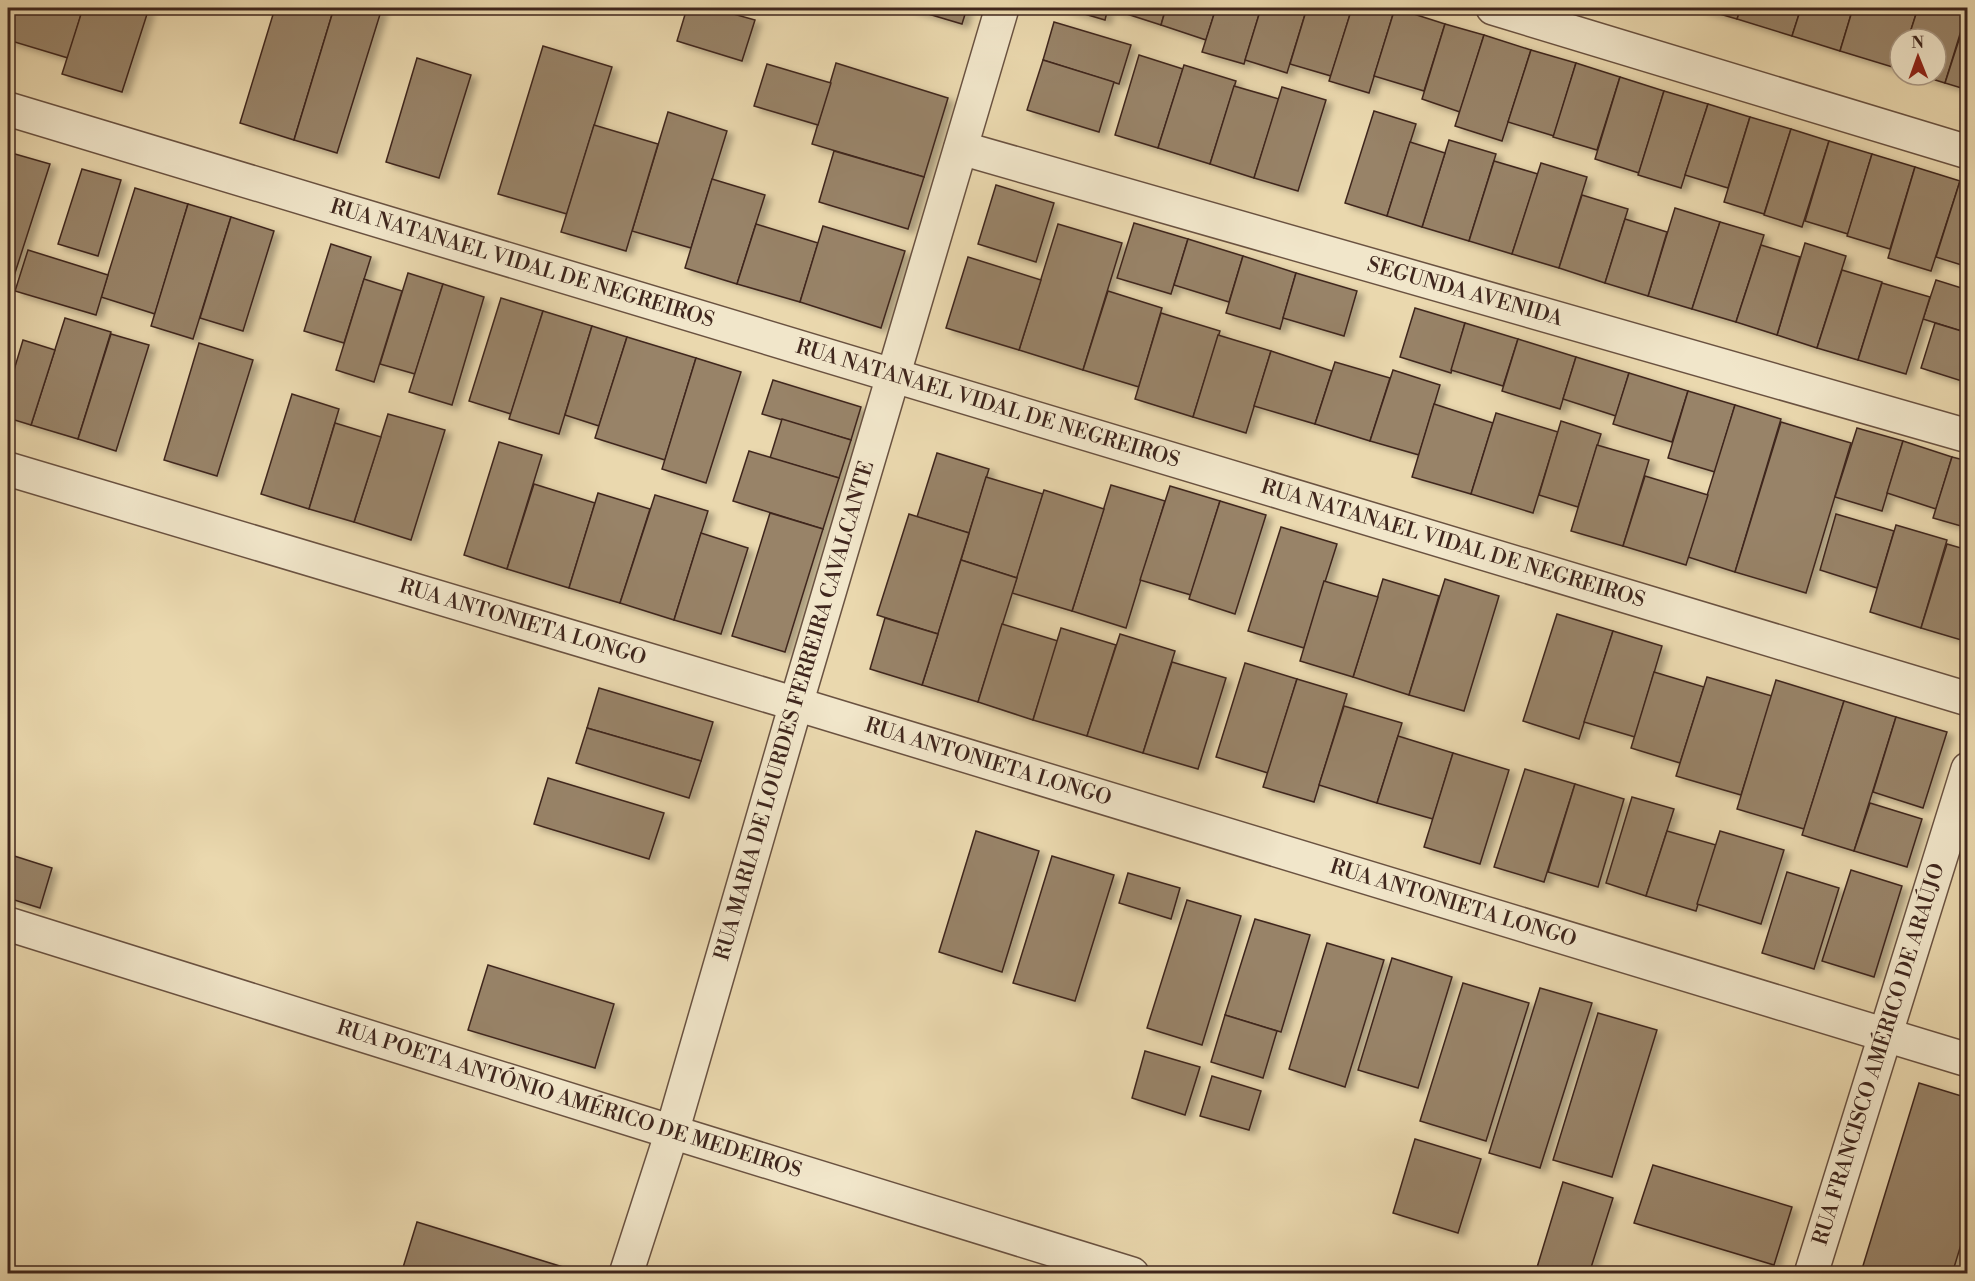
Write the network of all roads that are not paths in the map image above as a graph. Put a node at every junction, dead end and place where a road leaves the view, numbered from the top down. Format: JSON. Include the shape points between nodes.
{"nodes":[{"id":1,"x":1002,"y":8,"type":"edge"},
{"id":2,"x":1493,"y":8,"type":"edge"},
{"id":3,"x":8,"y":109,"type":"edge"},
{"id":4,"x":961,"y":148,"type":"junction"},
{"id":5,"x":1968,"y":152,"type":"edge"},
{"id":6,"x":893,"y":376,"type":"junction"},
{"id":7,"x":1968,"y":436,"type":"edge"},
{"id":8,"x":8,"y":469,"type":"edge"},
{"id":9,"x":1968,"y":699,"type":"edge"},
{"id":10,"x":796,"y":704,"type":"junction"},
{"id":11,"x":1968,"y":769,"type":"edge"},
{"id":12,"x":8,"y":924,"type":"edge"},
{"id":13,"x":1884,"y":1035,"type":"junction"},
{"id":14,"x":1968,"y":1060,"type":"edge"},
{"id":15,"x":672,"y":1132,"type":"junction"},
{"id":16,"x":626,"y":1274,"type":"edge"},
{"id":17,"x":1132,"y":1274,"type":"edge"},
{"id":18,"x":1811,"y":1274,"type":"edge"}],
"edges":[{"from":1,"to":4,"type":"street","name":"RUA MARIA DE LOURDES FERREIRA CAVALCANTE"},
{"from":2,"to":5,"type":"street"},
{"from":3,"to":6,"type":"street","name":"RUA NATANAEL VIDAL DE NEGREIROS"},
{"from":4,"to":6,"type":"street","name":"RUA MARIA DE LOURDES FERREIRA CAVALCANTE"},
{"from":4,"to":7,"type":"street","name":"SEGUNDA AVENIDA"},
{"from":6,"to":9,"type":"street","name":"RUA NATANAEL VIDAL DE NEGREIROS"},
{"from":6,"to":10,"type":"street","name":"RUA MARIA DE LOURDES FERREIRA CAVALCANTE"},
{"from":8,"to":10,"type":"street","name":"RUA ANTONIETA LONGO"},
{"from":10,"to":13,"type":"street","name":"RUA ANTONIETA LONGO"},
{"from":10,"to":15,"type":"street","name":"RUA MARIA DE LOURDES FERREIRA CAVALCANTE"},
{"from":11,"to":13,"type":"street","name":"RUA FRANCISCO AMÉRICO DE ARAÚJO"},
{"from":12,"to":15,"type":"street","name":"RUA POETA ANTÓNIO AMÉRICO DE MEDEIROS"},
{"from":13,"to":14,"type":"street","name":"RUA ANTONIETA LONGO"},
{"from":13,"to":18,"type":"street","name":"RUA FRANCISCO AMÉRICO DE ARAÚJO"},
{"from":15,"to":16,"type":"street","name":"RUA MARIA DE LOURDES FERREIRA CAVALCANTE"},
{"from":15,"to":17,"type":"street","name":"RUA POETA ANTÓNIO AMÉRICO DE MEDEIROS"}]}
